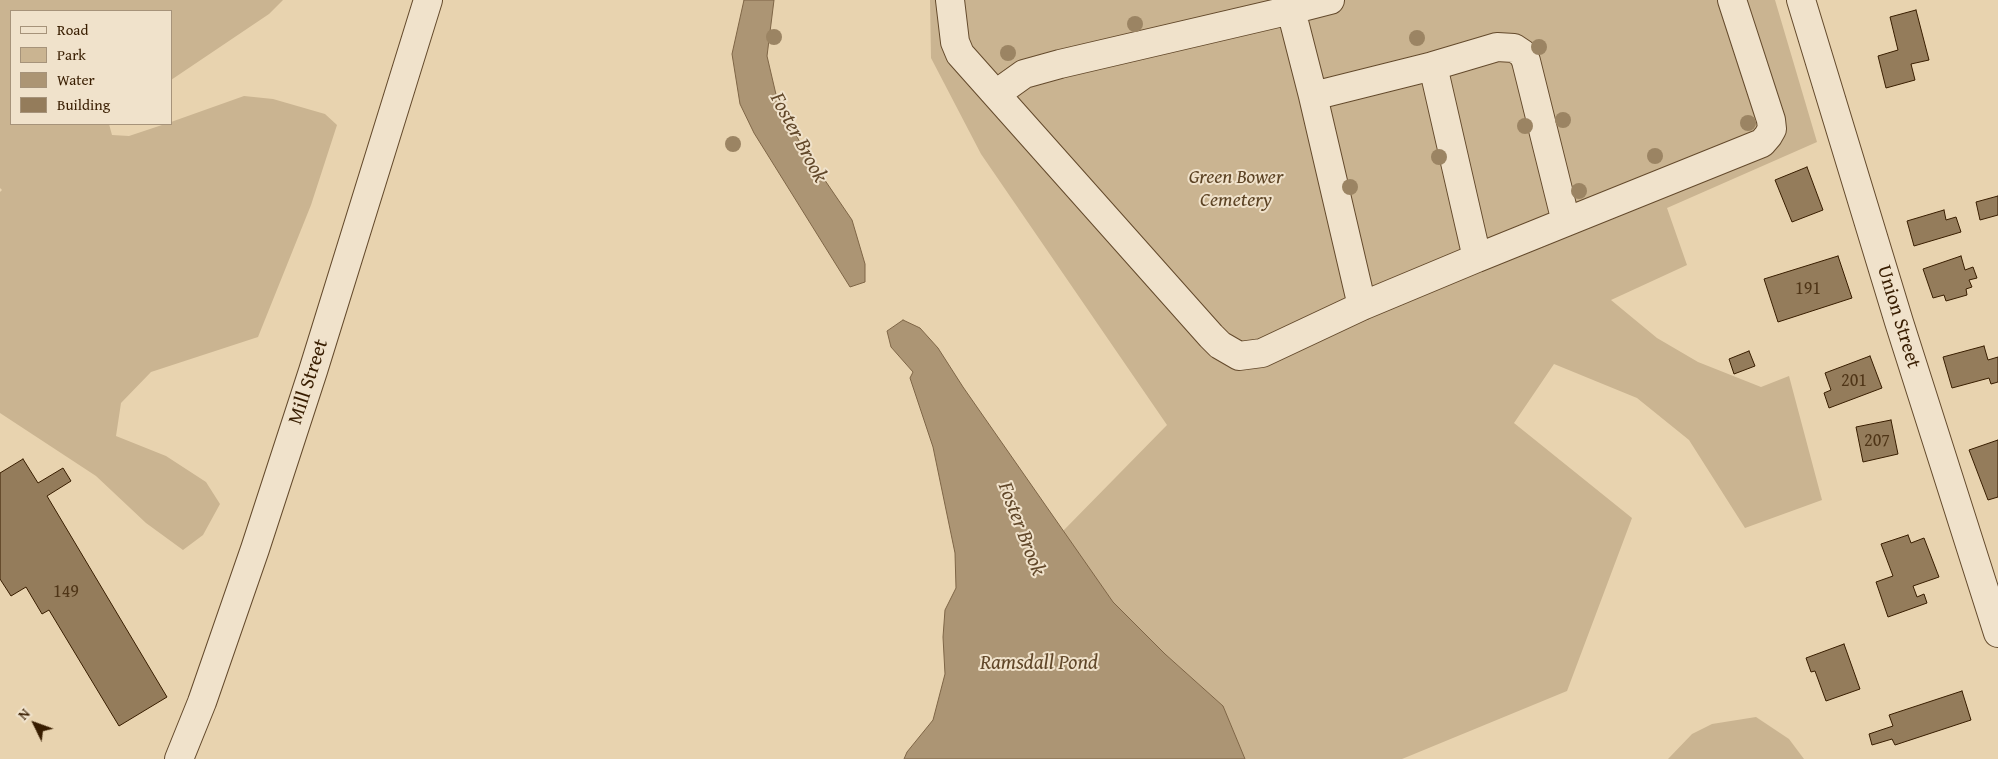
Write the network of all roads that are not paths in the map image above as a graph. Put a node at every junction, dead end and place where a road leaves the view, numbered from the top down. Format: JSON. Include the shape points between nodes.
{"nodes":[{"id":1,"x":428,"y":0,"type":"edge"},
{"id":2,"x":950,"y":0,"type":"edge"},
{"id":3,"x":1330,"y":0,"type":"edge"},
{"id":4,"x":1732,"y":0,"type":"edge"},
{"id":5,"x":1801,"y":0,"type":"edge"},
{"id":6,"x":1290,"y":5,"type":"edge"},
{"id":7,"x":1433,"y":66,"type":"junction"},
{"id":8,"x":996,"y":94,"type":"junction"},
{"id":9,"x":1312,"y":96,"type":"junction"},
{"id":10,"x":1566,"y":222,"type":"junction"},
{"id":11,"x":1477,"y":258,"type":"junction"},
{"id":12,"x":1362,"y":306,"type":"junction"},
{"id":13,"x":1998,"y":633,"type":"edge"},
{"id":14,"x":179,"y":759,"type":"edge"}],
"edges":[{"from":1,"to":14,"type":"street","name":"Mill Street","via":[[264,521]]},
{"from":2,"to":8,"type":"street","via":[[955,42],[960,54]]},
{"from":3,"to":6,"type":"street"},
{"from":4,"to":10,"type":"street","via":[[1770,120],[1772,129],[1768,136],[1762,143]]},
{"from":5,"to":13,"type":"street","name":"Union Street"},
{"from":6,"to":8,"type":"street","via":[[1024,74]]},
{"from":6,"to":9,"type":"street"},
{"from":7,"to":9,"type":"street"},
{"from":7,"to":10,"type":"street","via":[[1498,47],[1514,48],[1523,54]]},
{"from":7,"to":11,"type":"street"},
{"from":8,"to":12,"type":"street","via":[[1211,336],[1230,352],[1239,356],[1262,353]]},
{"from":9,"to":12,"type":"street"},
{"from":10,"to":11,"type":"street"},
{"from":11,"to":12,"type":"street"}]}
